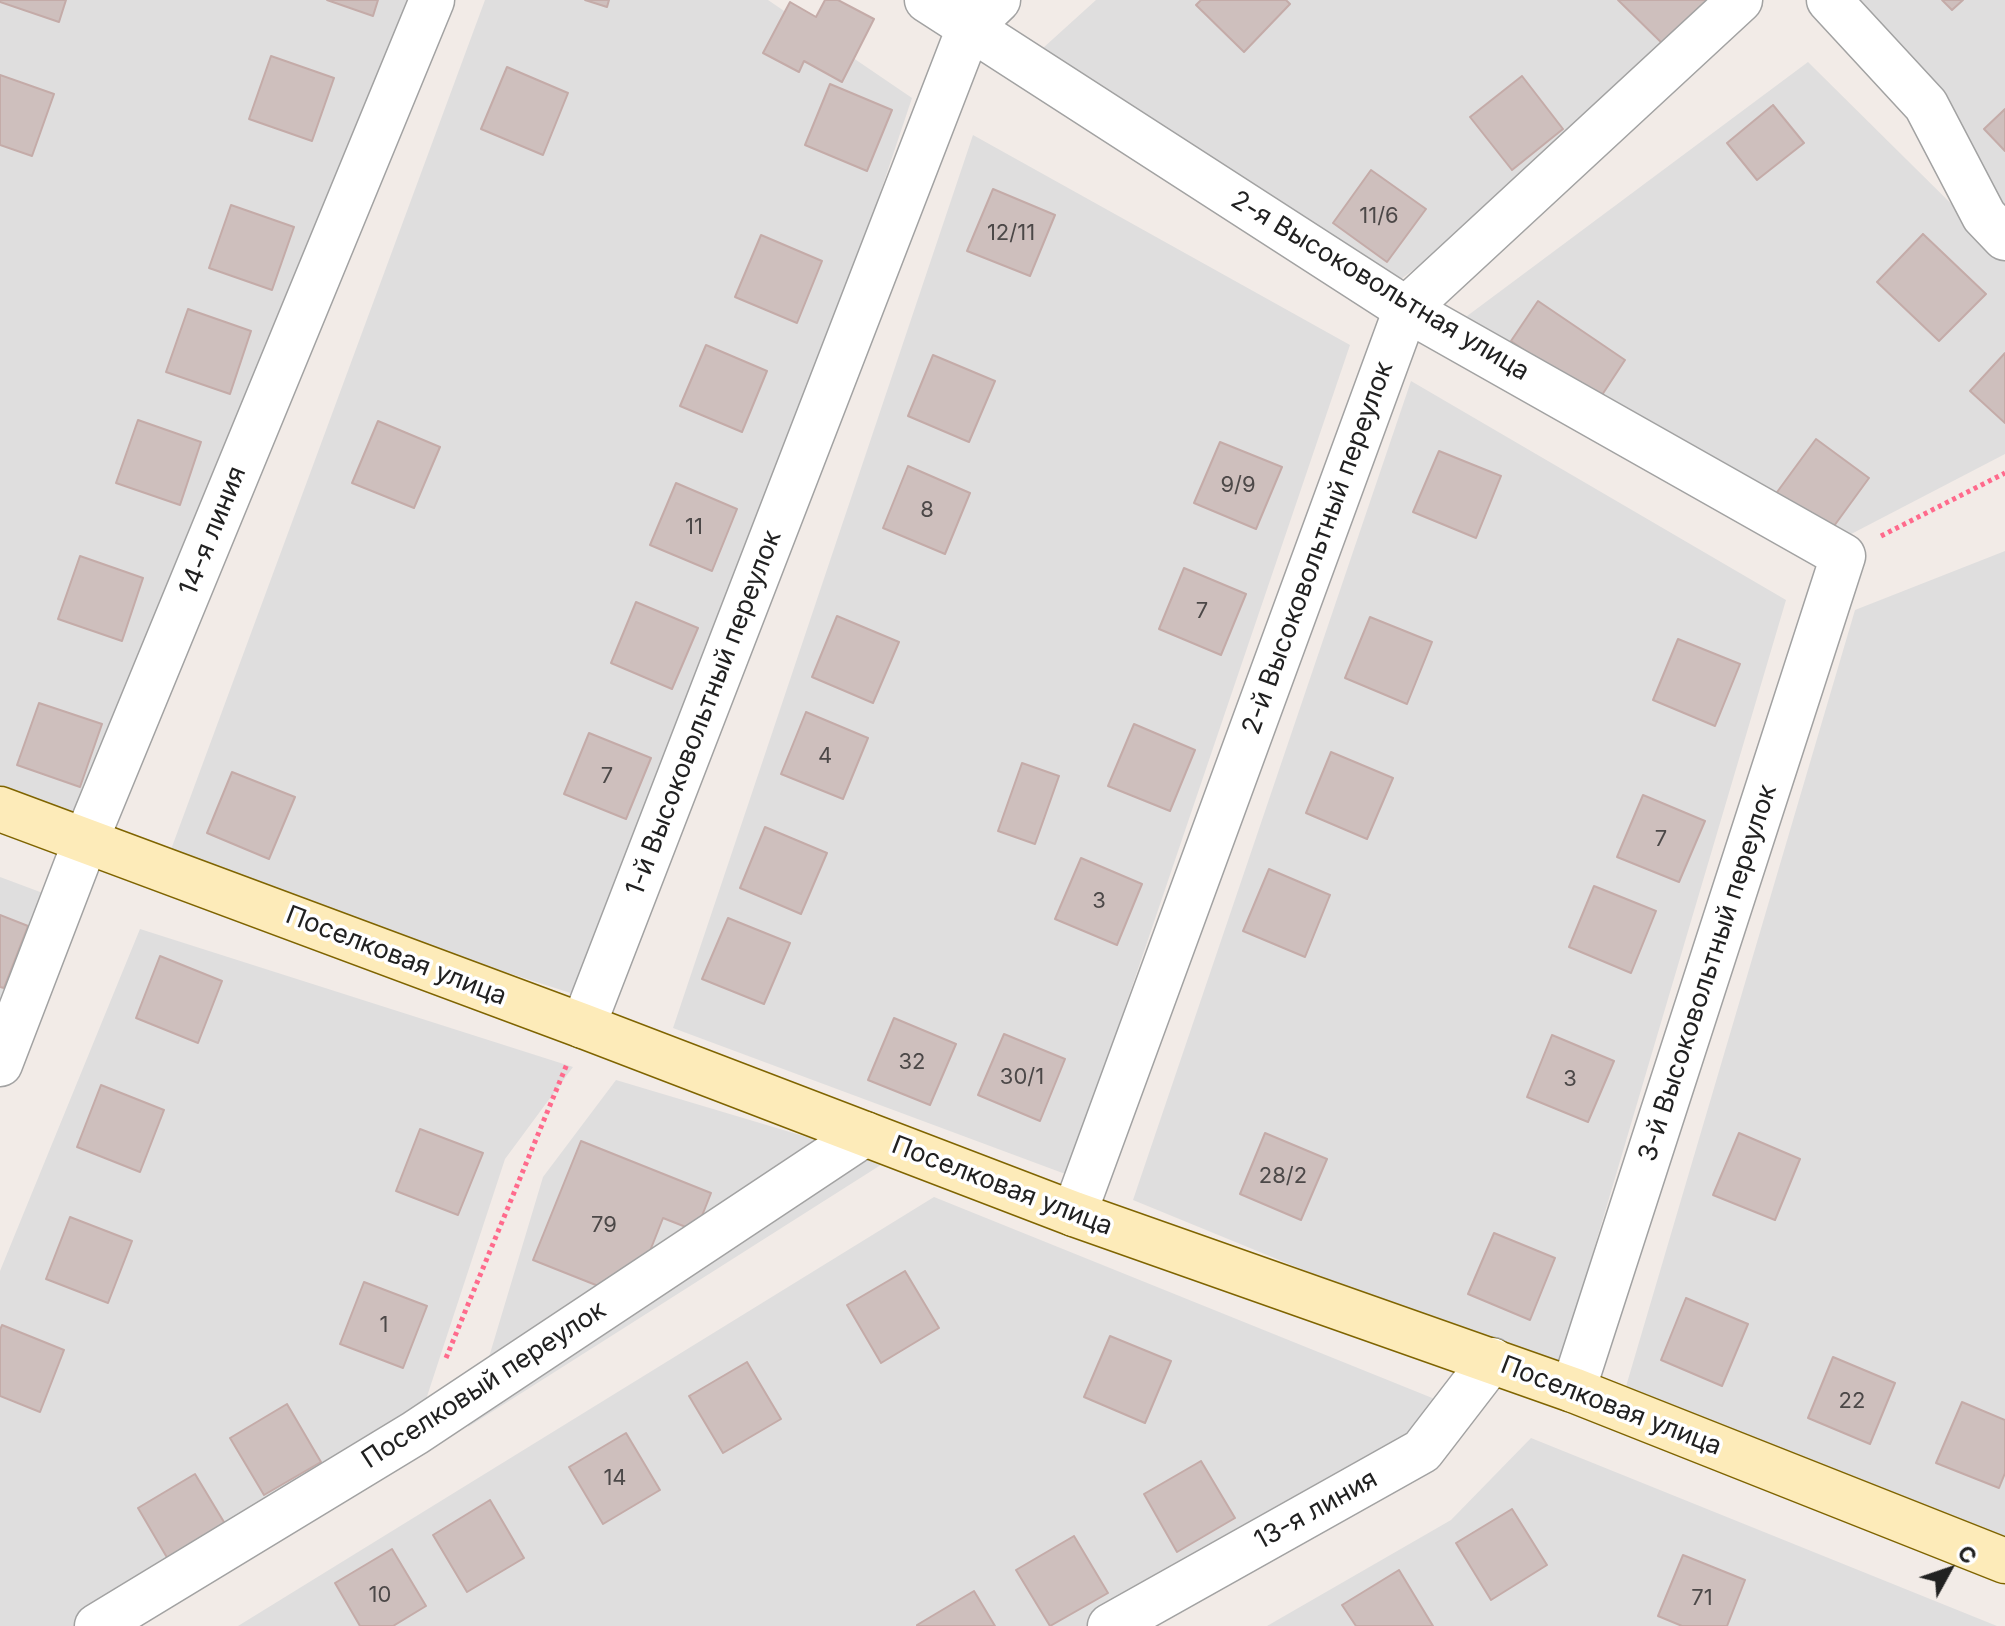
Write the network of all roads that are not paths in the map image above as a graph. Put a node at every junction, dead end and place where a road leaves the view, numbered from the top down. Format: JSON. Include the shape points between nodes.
{"nodes":[{"id":1,"x":432,"y":0,"type":"edge"},
{"id":2,"x":927,"y":0,"type":"edge"},
{"id":3,"x":1740,"y":0,"type":"edge"},
{"id":4,"x":1829,"y":0,"type":"edge"},
{"id":5,"x":984,"y":14,"type":"edge"},
{"id":6,"x":2005,"y":238,"type":"edge"},
{"id":7,"x":1406,"y":309,"type":"junction"},
{"id":8,"x":1843,"y":556,"type":"joint"},
{"id":9,"x":0,"y":809,"type":"edge"},
{"id":10,"x":86,"y":840,"type":"junction"},
{"id":11,"x":583,"y":1026,"type":"junction"},
{"id":12,"x":0,"y":1064,"type":"edge"},
{"id":13,"x":865,"y":1134,"type":"junction"},
{"id":14,"x":1074,"y":1214,"type":"junction"},
{"id":15,"x":1492,"y":1360,"type":"junction"},
{"id":16,"x":1573,"y":1390,"type":"junction"},
{"id":17,"x":2005,"y":1561,"type":"edge"},
{"id":18,"x":97,"y":1626,"type":"edge"},
{"id":19,"x":1110,"y":1626,"type":"edge"}],
"edges":[{"from":1,"to":10,"type":"street","name":"14-я линия"},
{"from":2,"to":5,"type":"street","name":"2-я Высоковольтная улица"},
{"from":3,"to":7,"type":"street","name":"2-й Высоковольтный переулок"},
{"from":4,"to":6,"type":"street","via":[[1926,105],[1984,216]]},
{"from":5,"to":7,"type":"street","name":"2-я Высоковольтная улица"},
{"from":5,"to":11,"type":"street","name":"1-й Высоковольтный переулок"},
{"from":7,"to":8,"type":"street","name":"2-я Высоковольтная улица"},
{"from":7,"to":14,"type":"street","name":"2-й Высоковольтный переулок"},
{"from":8,"to":16,"type":"street","name":"3-й Высоковольтный переулок"},
{"from":9,"to":10,"type":"street","name":"Поселковая улица"},
{"from":10,"to":11,"type":"street","name":"Поселковая улица"},
{"from":10,"to":12,"type":"street","name":"14-я линия"},
{"from":11,"to":13,"type":"street","name":"Поселковая улица"},
{"from":13,"to":14,"type":"street","name":"Поселковая улица"},
{"from":13,"to":18,"type":"street","name":"Поселковый переулок","via":[[415,1433]]},
{"from":14,"to":15,"type":"street","name":"Поселковая улица"},
{"from":15,"to":16,"type":"street","name":"Поселковая улица"},
{"from":15,"to":19,"type":"street","name":"13-я линия","via":[[1422,1451]]},
{"from":16,"to":17,"type":"street","name":"Поселковая улица"}]}
